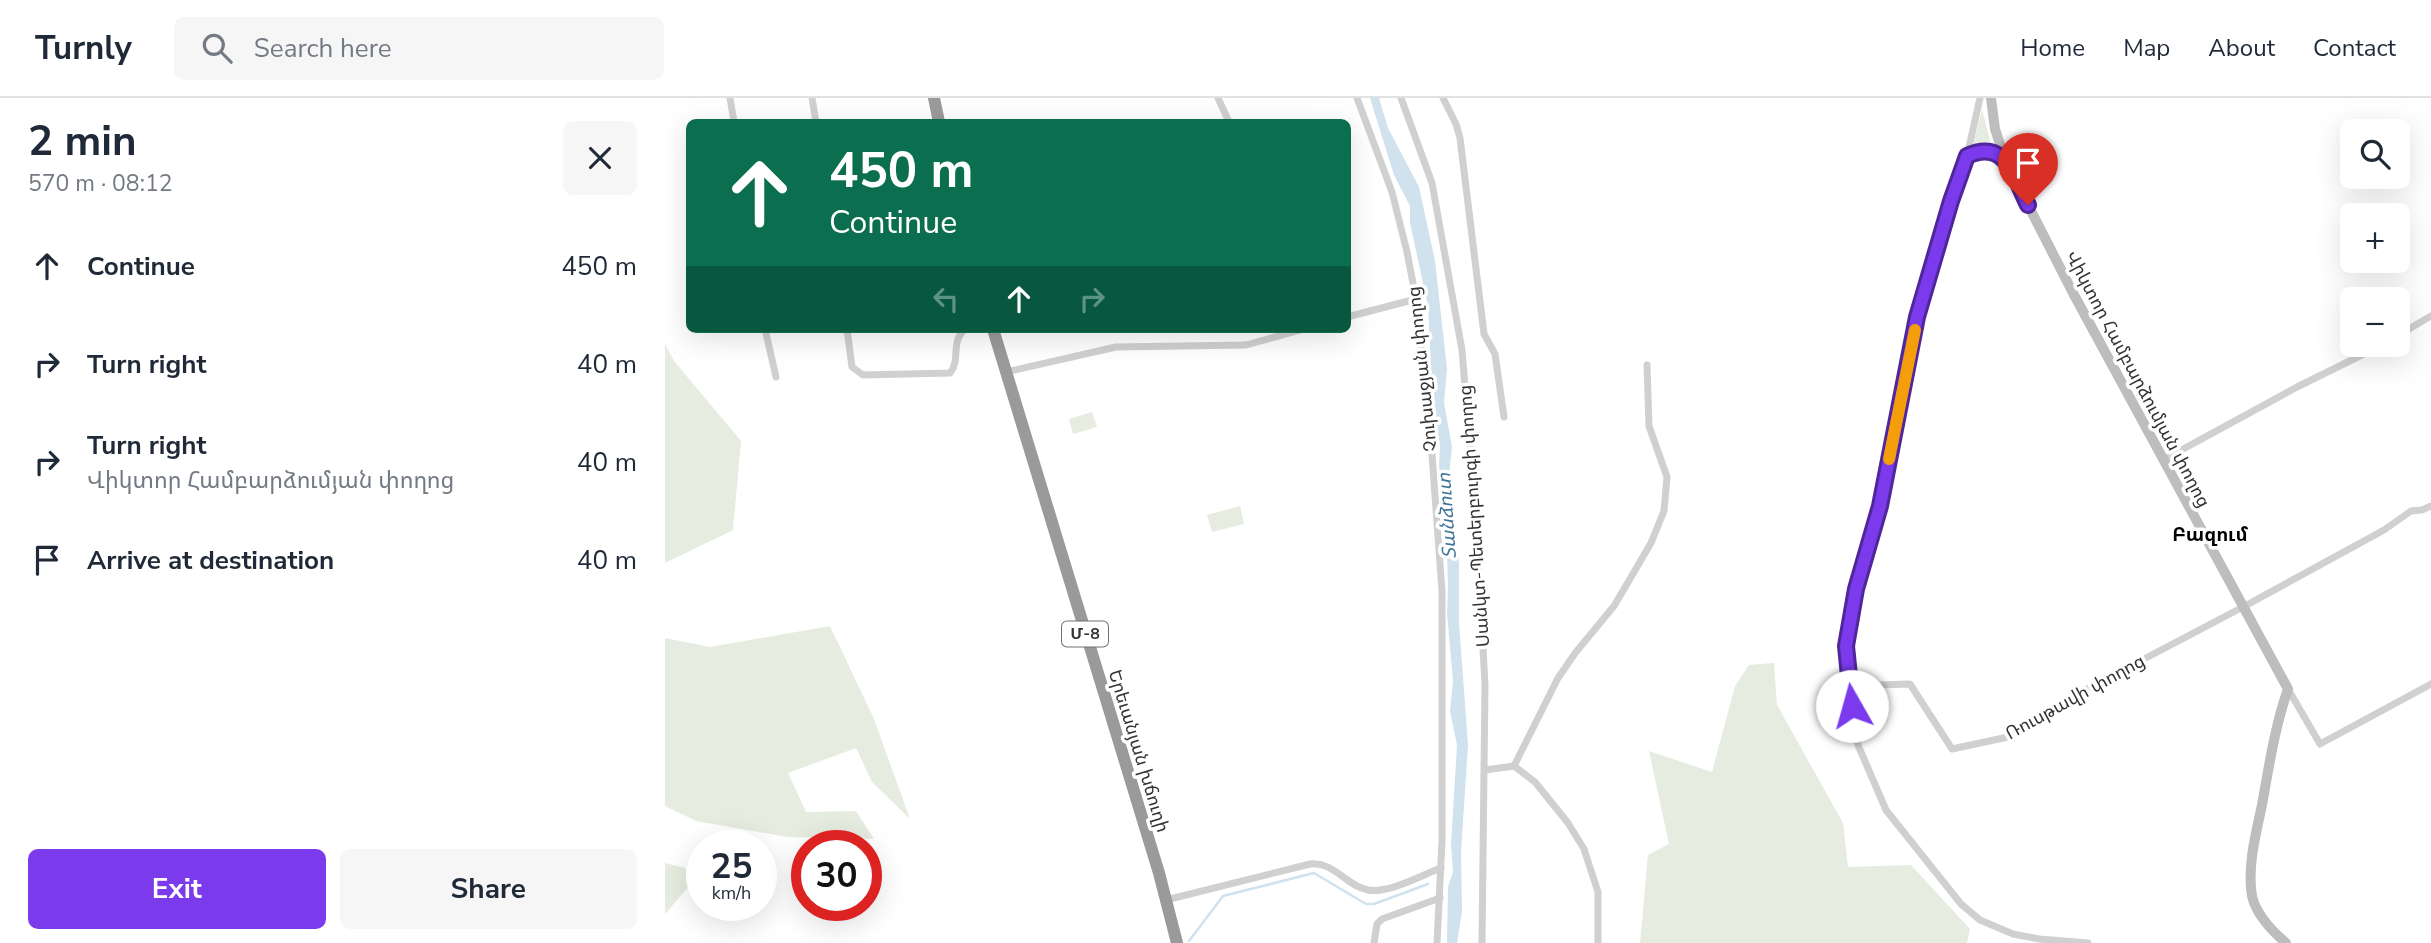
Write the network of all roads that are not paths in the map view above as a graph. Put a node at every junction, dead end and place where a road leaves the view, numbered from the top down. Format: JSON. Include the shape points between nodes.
{"nodes":[{"id":1,"x":730,"y":98,"type":"edge"},
{"id":2,"x":812,"y":98,"type":"edge"},
{"id":3,"x":935,"y":98,"type":"edge"},
{"id":4,"x":1218,"y":98,"type":"edge"},
{"id":5,"x":1357,"y":98,"type":"edge"},
{"id":6,"x":1401,"y":98,"type":"edge"},
{"id":7,"x":1443,"y":98,"type":"edge"},
{"id":8,"x":1980,"y":98,"type":"edge"},
{"id":9,"x":1991,"y":98,"type":"edge"},
{"id":10,"x":734,"y":119,"type":"edge"},
{"id":11,"x":815,"y":119,"type":"edge"},
{"id":12,"x":938,"y":119,"type":"edge"},
{"id":13,"x":1228,"y":119,"type":"edge"},
{"id":14,"x":1967,"y":156,"type":"junction"},
{"id":15,"x":2005,"y":160,"type":"junction"},
{"id":16,"x":1416,"y":299,"type":"junction"},
{"id":17,"x":1351,"y":316,"type":"edge"},
{"id":18,"x":2431,"y":316,"type":"edge"},
{"id":19,"x":2410,"y":328,"type":"edge"},
{"id":20,"x":766,"y":333,"type":"edge"},
{"id":21,"x":848,"y":333,"type":"edge"},
{"id":22,"x":959,"y":333,"type":"edge"},
{"id":23,"x":994,"y":333,"type":"edge"},
{"id":24,"x":1287,"y":333,"type":"edge"},
{"id":25,"x":2358,"y":357,"type":"edge"},
{"id":26,"x":1647,"y":365,"type":"dead end"},
{"id":27,"x":1006,"y":372,"type":"junction"},
{"id":28,"x":775,"y":377,"type":"dead end"},
{"id":29,"x":1504,"y":417,"type":"dead end"},
{"id":30,"x":2163,"y":460,"type":"junction"},
{"id":31,"x":2431,"y":506,"type":"edge"},
{"id":32,"x":2243,"y":607,"type":"junction"},
{"id":33,"x":2431,"y":684,"type":"edge"},
{"id":34,"x":1849,"y":686,"type":"junction"},
{"id":35,"x":2288,"y":689,"type":"junction"},
{"id":36,"x":1514,"y":766,"type":"junction"},
{"id":37,"x":1485,"y":771,"type":"junction"},
{"id":38,"x":1441,"y":868,"type":"junction"},
{"id":39,"x":1440,"y":898,"type":"junction"},
{"id":40,"x":1166,"y":900,"type":"junction"},
{"id":41,"x":1177,"y":943,"type":"edge"},
{"id":42,"x":1374,"y":943,"type":"edge"},
{"id":43,"x":1437,"y":943,"type":"edge"},
{"id":44,"x":1482,"y":943,"type":"edge"},
{"id":45,"x":1598,"y":943,"type":"edge"},
{"id":46,"x":2088,"y":943,"type":"edge"},
{"id":47,"x":2286,"y":943,"type":"edge"}],
"edges":[{"from":1,"to":10,"type":"street"},
{"from":2,"to":11,"type":"street"},
{"from":3,"to":12,"type":"highway"},
{"from":4,"to":13,"type":"street"},
{"from":5,"to":16,"type":"street","name":"Չուխաջյան փողոց","via":[[1392,192]]},
{"from":6,"to":37,"type":"street","name":"Սանկտ-Պետերբուրգի փողոց","via":[[1432,183],[1462,350],[1476,520]]},
{"from":7,"to":29,"type":"street","via":[[1460,138],[1484,334],[1495,354]]},
{"from":8,"to":14,"type":"street"},
{"from":9,"to":15,"type":"street","name":"Վիկտոր Համբարձումյան փողոց"},
{"from":14,"to":15,"type":"street","via":[[1987,150]]},
{"from":14,"to":34,"type":"street","via":[[1917,317],[1880,506],[1856,589],[1846,646]]},
{"from":15,"to":30,"type":"street","name":"Վիկտոր Համբարձումյան փողոց"},
{"from":16,"to":17,"type":"street"},
{"from":16,"to":38,"type":"street","name":"Չուխաջյան փողոց","via":[[1442,591]]},
{"from":18,"to":19,"type":"street"},
{"from":20,"to":28,"type":"street"},
{"from":21,"to":22,"type":"street","via":[[852,367],[863,376],[950,373]]},
{"from":23,"to":27,"type":"highway","name":"Երեւանյան խճուղի","number":"Մ-8"},
{"from":24,"to":27,"type":"street","via":[[1245,345],[1116,347]]},
{"from":25,"to":30,"type":"street"},
{"from":26,"to":36,"type":"street","via":[[1649,426],[1667,477],[1664,511],[1614,606],[1558,678]]},
{"from":27,"to":40,"type":"highway","name":"Երեւանյան խճուղի","number":"Մ-8"},
{"from":30,"to":32,"type":"street","name":"Վիկտոր Համբարձումյան փողոց"},
{"from":31,"to":32,"type":"street","via":[[2411,511]]},
{"from":32,"to":34,"type":"street","name":"Ռուսթավի փողոց","via":[[2066,700],[2008,737],[1952,749],[1910,684]]},
{"from":32,"to":35,"type":"street","name":"Վիկտոր Համբարձումյան փողոց"},
{"from":33,"to":35,"type":"street","via":[[2320,744]]},
{"from":34,"to":46,"type":"street","via":[[1858,745],[1886,810],[1961,904],[1980,920],[2013,934]]},
{"from":35,"to":47,"type":"street","via":[[2253,851],[2252,881],[2252,896],[2260,914]]},
{"from":36,"to":37,"type":"street"},
{"from":36,"to":45,"type":"street","via":[[1535,782],[1584,849],[1598,892]]},
{"from":37,"to":44,"type":"street","name":"Սանկտ-Պետերբուրգի փողոց"},
{"from":38,"to":39,"type":"street","name":"Չուխաջյան փողոց"},
{"from":38,"to":40,"type":"street","via":[[1370,891],[1323,864],[1310,864]]},
{"from":39,"to":42,"type":"street","via":[[1382,919]]},
{"from":39,"to":43,"type":"street","name":"Չուխաջյան փողոց"},
{"from":40,"to":41,"type":"highway","name":"Երեւանյան խճուղի","number":"Մ-8"}]}
